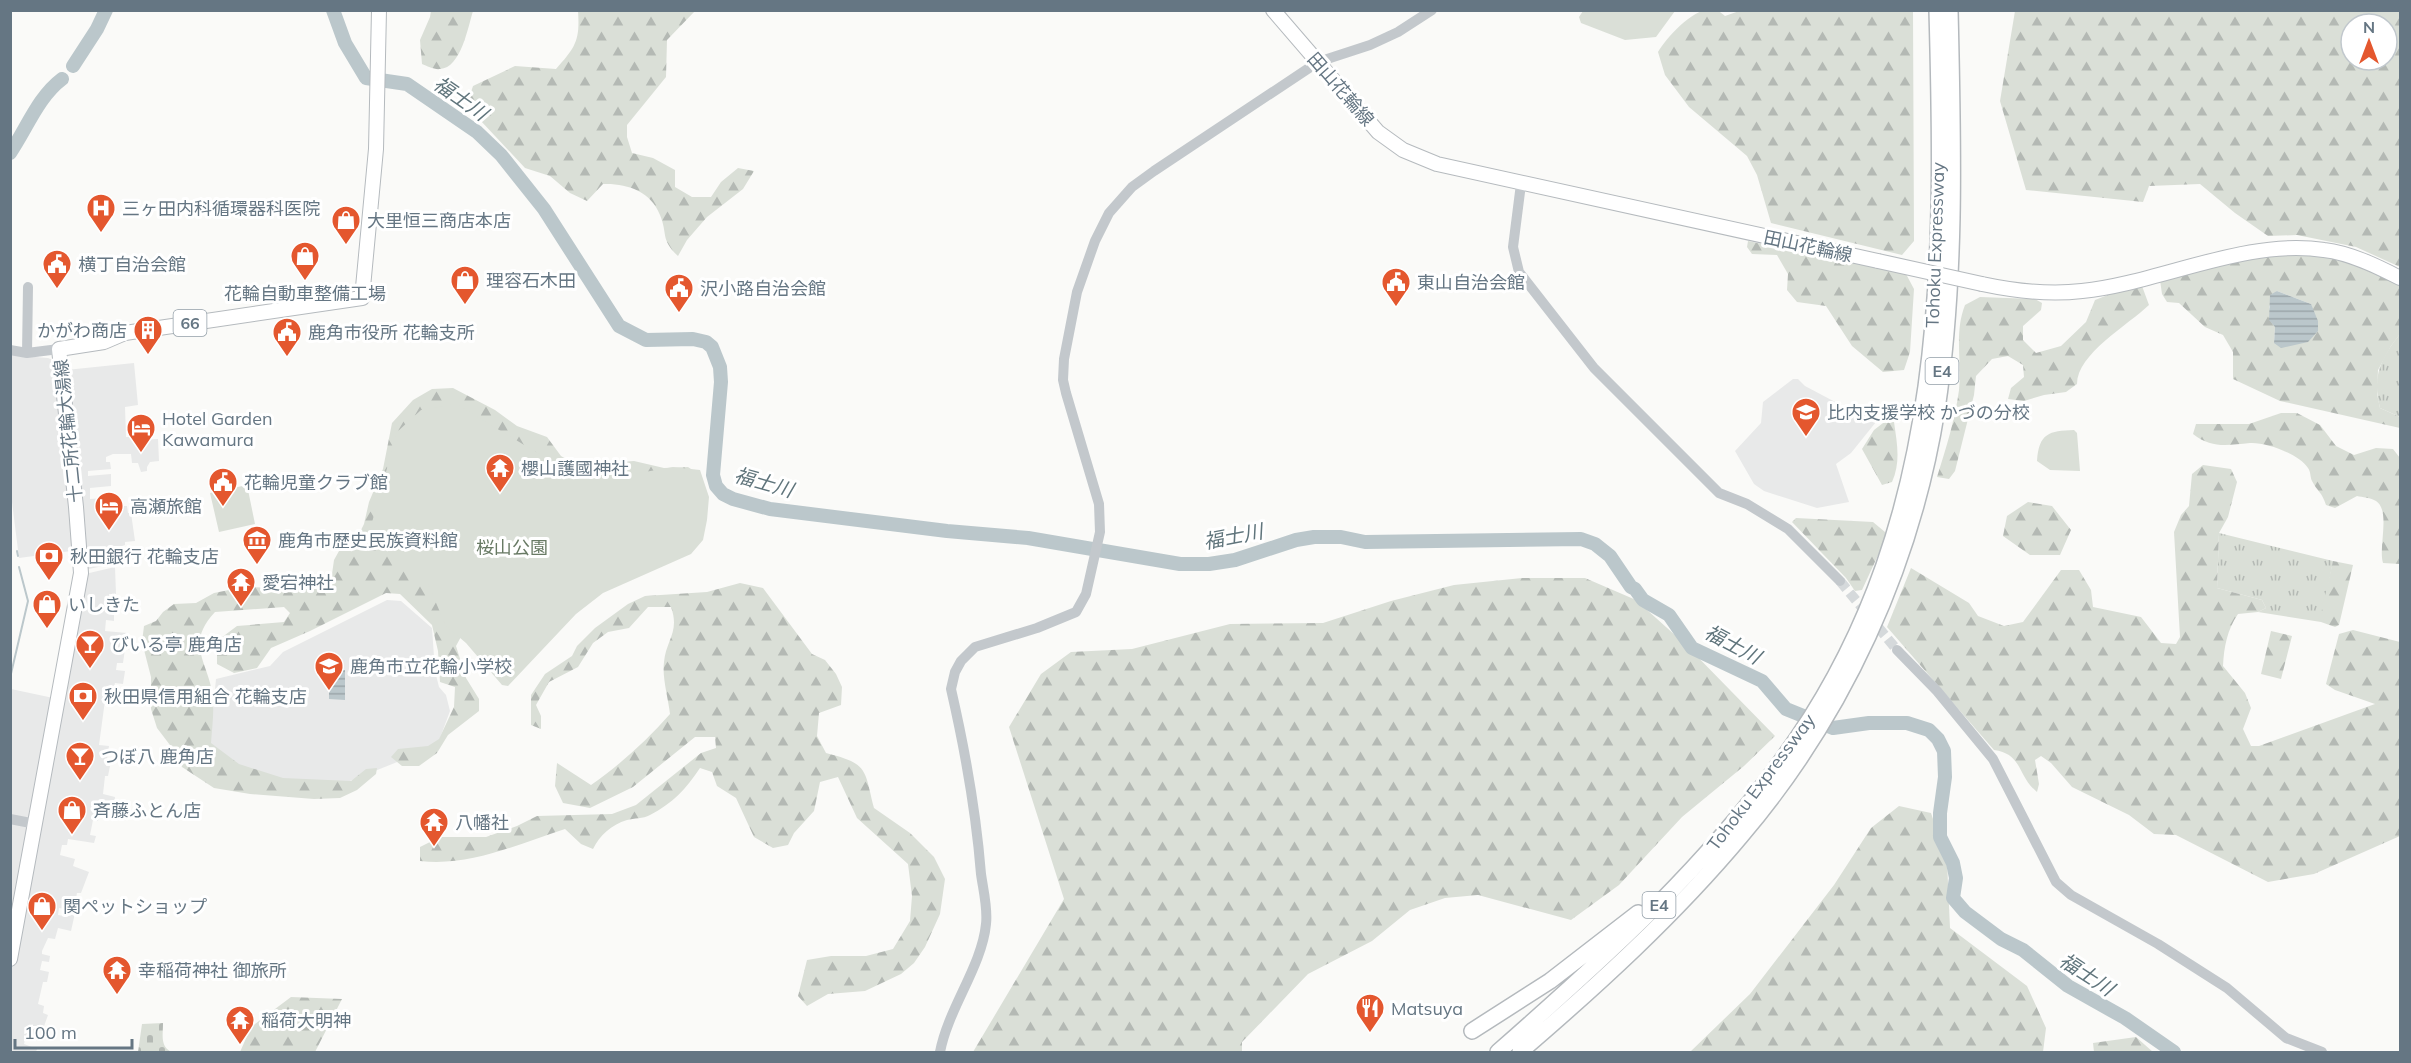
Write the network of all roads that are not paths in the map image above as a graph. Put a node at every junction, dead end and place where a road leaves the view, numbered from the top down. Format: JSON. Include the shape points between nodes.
{"nodes":[{"id":1,"x":379,"y":10,"type":"edge"},
{"id":2,"x":1274,"y":10,"type":"edge"},
{"id":3,"x":1432,"y":10,"type":"edge"},
{"id":4,"x":1937,"y":10,"type":"edge"},
{"id":5,"x":1950,"y":10,"type":"edge"},
{"id":6,"x":1318,"y":62,"type":"junction"},
{"id":7,"x":1521,"y":184,"type":"junction"},
{"id":8,"x":2400,"y":278,"type":"edge"},
{"id":9,"x":28,"y":287,"type":"dead end"},
{"id":10,"x":59,"y":349,"type":"junction"},
{"id":11,"x":10,"y":350,"type":"edge"},
{"id":12,"x":27,"y":353,"type":"junction"},
{"id":13,"x":1840,"y":581,"type":"tunnel mouth"},
{"id":14,"x":1896,"y":650,"type":"tunnel mouth"},
{"id":15,"x":1823,"y":710,"type":"junction"},
{"id":16,"x":1805,"y":738,"type":"junction"},
{"id":17,"x":10,"y":819,"type":"edge"},
{"id":18,"x":36,"y":824,"type":"junction"},
{"id":19,"x":1696,"y":866,"type":"junction"},
{"id":20,"x":10,"y":959,"type":"edge"},
{"id":21,"x":1472,"y":1031,"type":"dead end"},
{"id":22,"x":940,"y":1053,"type":"edge"},
{"id":23,"x":1498,"y":1053,"type":"edge"},
{"id":24,"x":1520,"y":1053,"type":"edge"},
{"id":25,"x":2322,"y":1053,"type":"edge"}],
"edges":[{"from":1,"to":10,"type":"main road","name":"十二所花輪大湯線","number":"66","via":[[376,149],[362,298],[125,333],[104,342]]},
{"from":2,"to":6,"type":"main road","name":"田山花輪線"},
{"from":3,"to":6,"type":"street","via":[[1398,32]]},
{"from":4,"to":15,"type":"highway","name":"Tohoku Expressway","number":"E4","via":[[1939,235],[1924,407],[1890,550]]},
{"from":5,"to":15,"type":"highway","name":"Tohoku Expressway","number":"E4","via":[[1951,236],[1937,409],[1902,554],[1851,672]]},
{"from":6,"to":7,"type":"main road","name":"田山花輪線","via":[[1378,132],[1403,150],[1437,164]]},
{"from":6,"to":22,"type":"street","via":[[1132,187],[1109,213],[1095,241],[1077,292],[1063,381],[1096,490],[1100,532],[1086,594],[1076,612],[975,647],[955,672],[951,689],[976,811],[987,923]]},
{"from":7,"to":8,"type":"main road","name":"田山花輪線","bridge":true,"via":[[1982,284],[2038,292],[2083,291],[2291,248],[2325,250],[2358,259]]},
{"from":7,"to":13,"type":"street","via":[[1513,246],[1519,272],[1594,368],[1719,493],[1747,504],[1788,529]]},
{"from":9,"to":12,"type":"street"},
{"from":10,"to":12,"type":"street"},
{"from":10,"to":18,"type":"main road","name":"十二所花輪大湯線","via":[[81,573]]},
{"from":11,"to":12,"type":"street"},
{"from":14,"to":25,"type":"street","via":[[1937,691],[1994,759],[2056,882],[2071,895],[2227,988],[2286,1038]]},
{"from":15,"to":16,"type":"highway","name":"Tohoku Expressway","number":"E4"},
{"from":16,"to":19,"type":"highway","name":"Tohoku Expressway","number":"E4"},
{"from":16,"to":24,"type":"highway","name":"Tohoku Expressway","number":"E4","via":[[1743,835],[1707,875]]},
{"from":17,"to":18,"type":"street"},
{"from":18,"to":20,"type":"main road","name":"十二所花輪大湯線"},
{"from":19,"to":21,"type":"highway","via":[[1550,981]]},
{"from":19,"to":23,"type":"highway","name":"Tohoku Expressway","number":"E4","via":[[1622,942]]}]}
